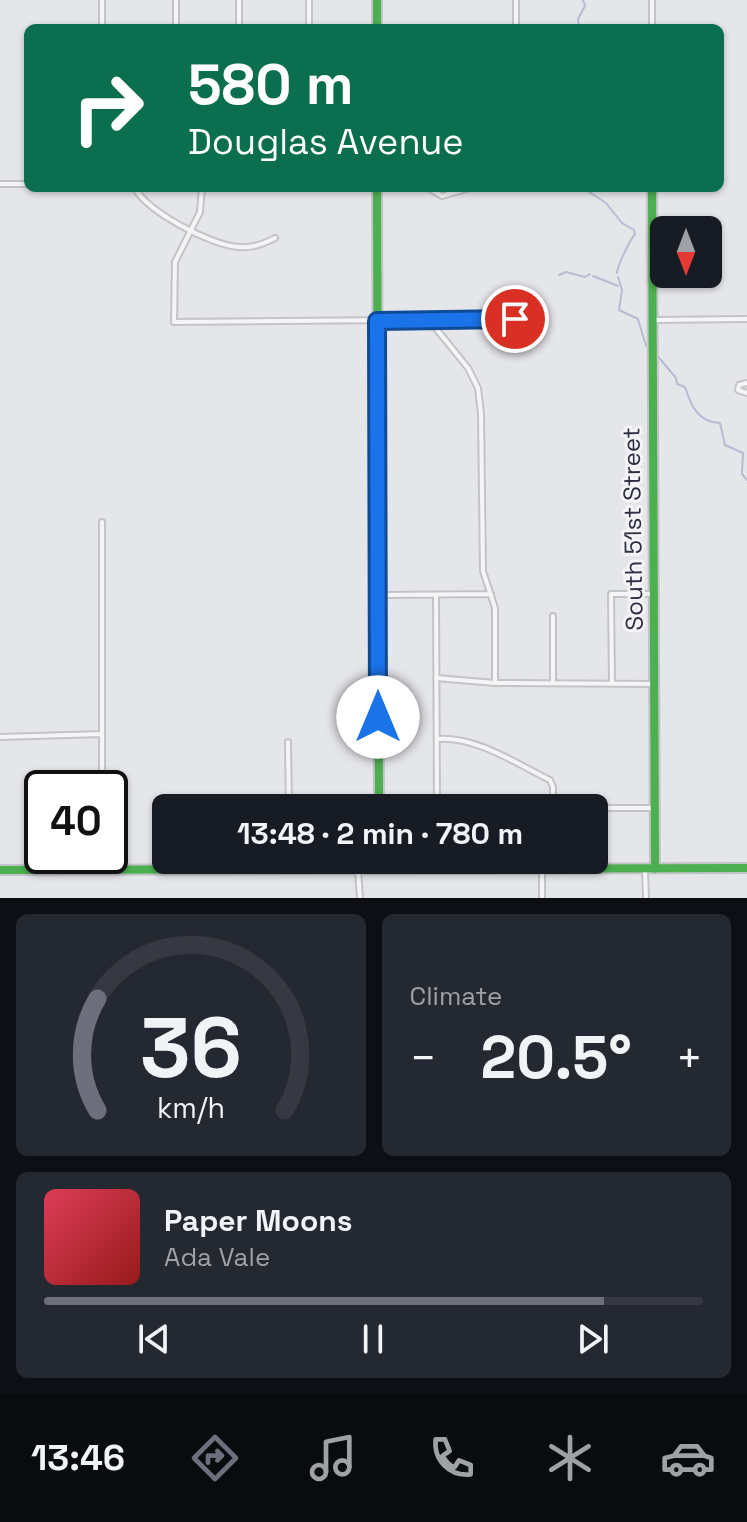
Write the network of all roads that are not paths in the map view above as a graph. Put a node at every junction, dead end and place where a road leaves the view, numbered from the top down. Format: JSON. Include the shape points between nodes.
{"nodes":[{"id":1,"x":102,"y":0,"type":"edge"},
{"id":2,"x":176,"y":0,"type":"edge"},
{"id":3,"x":239,"y":0,"type":"edge"},
{"id":4,"x":309,"y":0,"type":"edge"},
{"id":5,"x":377,"y":0,"type":"edge"},
{"id":6,"x":516,"y":0,"type":"edge"},
{"id":7,"x":652,"y":0,"type":"edge"},
{"id":8,"x":102,"y":24,"type":"edge"},
{"id":9,"x":176,"y":24,"type":"edge"},
{"id":10,"x":239,"y":24,"type":"edge"},
{"id":11,"x":309,"y":24,"type":"edge"},
{"id":12,"x":377,"y":24,"type":"edge"},
{"id":13,"x":516,"y":24,"type":"edge"},
{"id":14,"x":652,"y":24,"type":"edge"},
{"id":15,"x":0,"y":184,"type":"edge"},
{"id":16,"x":24,"y":184,"type":"edge"},
{"id":17,"x":139,"y":192,"type":"edge"},
{"id":18,"x":202,"y":192,"type":"edge"},
{"id":19,"x":377,"y":192,"type":"edge"},
{"id":20,"x":435,"y":192,"type":"edge"},
{"id":21,"x":456,"y":192,"type":"edge"},
{"id":22,"x":652,"y":192,"type":"edge"},
{"id":23,"x":191,"y":230,"type":"junction"},
{"id":24,"x":275,"y":238,"type":"dead end"},
{"id":25,"x":515,"y":319,"type":"dead end"},
{"id":26,"x":747,"y":319,"type":"edge"},
{"id":27,"x":651,"y":320,"type":"junction"},
{"id":28,"x":377,"y":321,"type":"junction"},
{"id":29,"x":430,"y":321,"type":"junction"},
{"id":30,"x":747,"y":383,"type":"edge"},
{"id":31,"x":747,"y":393,"type":"edge"},
{"id":32,"x":102,"y":522,"type":"dead end"},
{"id":33,"x":491,"y":594,"type":"junction"},
{"id":34,"x":653,"y":594,"type":"junction"},
{"id":35,"x":378,"y":595,"type":"junction"},
{"id":36,"x":436,"y":595,"type":"junction"},
{"id":37,"x":553,"y":616,"type":"dead end"},
{"id":38,"x":436,"y":678,"type":"junction"},
{"id":39,"x":612,"y":682,"type":"junction"},
{"id":40,"x":495,"y":683,"type":"junction"},
{"id":41,"x":553,"y":683,"type":"junction"},
{"id":42,"x":654,"y":684,"type":"junction"},
{"id":43,"x":102,"y":734,"type":"junction"},
{"id":44,"x":0,"y":737,"type":"edge"},
{"id":45,"x":437,"y":739,"type":"junction"},
{"id":46,"x":288,"y":742,"type":"dead end"},
{"id":47,"x":102,"y":770,"type":"edge"},
{"id":48,"x":289,"y":794,"type":"edge"},
{"id":49,"x":379,"y":794,"type":"edge"},
{"id":50,"x":437,"y":794,"type":"edge"},
{"id":51,"x":553,"y":794,"type":"edge"},
{"id":52,"x":608,"y":808,"type":"edge"},
{"id":53,"x":655,"y":808,"type":"junction"},
{"id":54,"x":608,"y":867,"type":"edge"},
{"id":55,"x":128,"y":868,"type":"edge"},
{"id":56,"x":152,"y":868,"type":"edge"},
{"id":57,"x":747,"y":868,"type":"edge"},
{"id":58,"x":650,"y":869,"type":"junction"},
{"id":59,"x":0,"y":870,"type":"edge"},
{"id":60,"x":24,"y":870,"type":"edge"},
{"id":61,"x":358,"y":874,"type":"edge"},
{"id":62,"x":542,"y":874,"type":"edge"},
{"id":63,"x":360,"y":898,"type":"edge"},
{"id":64,"x":542,"y":898,"type":"edge"},
{"id":65,"x":646,"y":898,"type":"edge"}],
"edges":[{"from":1,"to":8,"type":"street"},
{"from":2,"to":9,"type":"street"},
{"from":3,"to":10,"type":"street"},
{"from":4,"to":11,"type":"street"},
{"from":5,"to":12,"type":"street"},
{"from":6,"to":13,"type":"street"},
{"from":7,"to":14,"type":"street"},
{"from":15,"to":16,"type":"street"},
{"from":17,"to":23,"type":"street","via":[[153,208]]},
{"from":18,"to":23,"type":"street"},
{"from":19,"to":28,"type":"street"},
{"from":20,"to":21,"type":"street"},
{"from":22,"to":27,"type":"street","name":"South 51st Street"},
{"from":23,"to":24,"type":"street","via":[[236,247],[254,247]]},
{"from":23,"to":28,"type":"street","via":[[175,262],[174,322]]},
{"from":25,"to":29,"type":"street"},
{"from":26,"to":27,"type":"street"},
{"from":27,"to":34,"type":"street","name":"South 51st Street"},
{"from":28,"to":29,"type":"street"},
{"from":28,"to":35,"type":"street"},
{"from":29,"to":33,"type":"street","via":[[478,388],[483,571]]},
{"from":30,"to":31,"type":"street","via":[[738,390]]},
{"from":32,"to":43,"type":"street"},
{"from":33,"to":36,"type":"street"},
{"from":33,"to":40,"type":"street"},
{"from":34,"to":39,"type":"street","via":[[611,594]]},
{"from":34,"to":42,"type":"street","name":"South 51st Street"},
{"from":35,"to":36,"type":"street"},
{"from":35,"to":49,"type":"street"},
{"from":36,"to":38,"type":"street"},
{"from":37,"to":41,"type":"street"},
{"from":38,"to":40,"type":"street"},
{"from":38,"to":45,"type":"street"},
{"from":39,"to":41,"type":"street"},
{"from":39,"to":42,"type":"street"},
{"from":40,"to":41,"type":"street"},
{"from":42,"to":53,"type":"street","name":"South 51st Street"},
{"from":43,"to":44,"type":"street"},
{"from":43,"to":47,"type":"street"},
{"from":45,"to":50,"type":"street"},
{"from":45,"to":51,"type":"street","via":[[469,741],[550,780]]},
{"from":46,"to":48,"type":"street"},
{"from":52,"to":53,"type":"street"},
{"from":53,"to":58,"type":"street","name":"South 51st Street"},
{"from":54,"to":58,"type":"street"},
{"from":55,"to":56,"type":"street"},
{"from":57,"to":58,"type":"street"},
{"from":58,"to":65,"type":"street","name":"South 51st Street"},
{"from":59,"to":60,"type":"street"},
{"from":61,"to":63,"type":"street"},
{"from":62,"to":64,"type":"street"}]}
